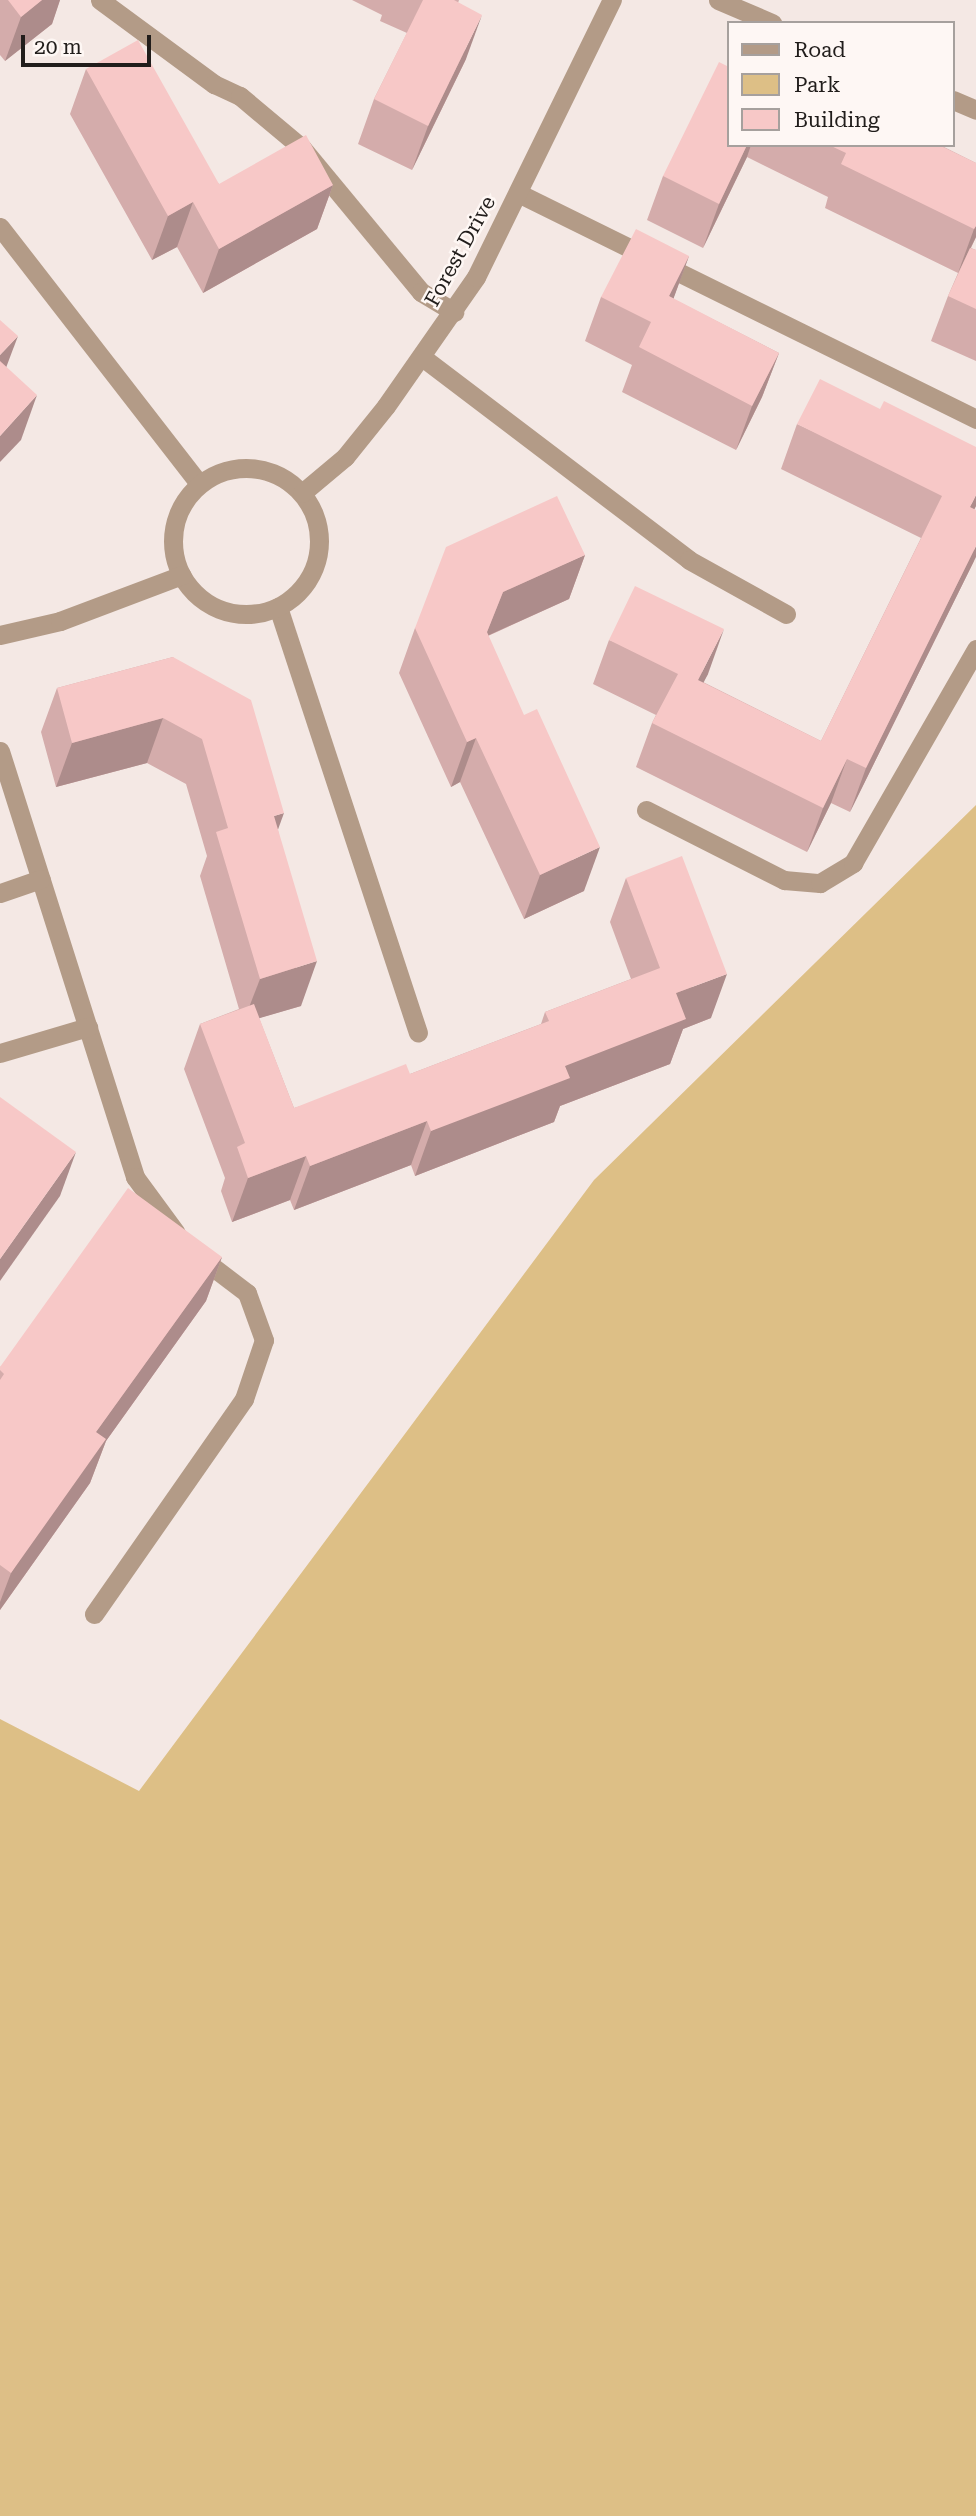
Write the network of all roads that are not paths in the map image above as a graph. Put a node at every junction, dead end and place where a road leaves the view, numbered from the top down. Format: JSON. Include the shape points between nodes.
{"nodes":[{"id":1,"x":100,"y":0,"type":"edge"},
{"id":2,"x":611,"y":0,"type":"edge"},
{"id":3,"x":718,"y":0,"type":"edge"},
{"id":4,"x":767,"y":21,"type":"edge"},
{"id":5,"x":955,"y":101,"type":"edge"},
{"id":6,"x":976,"y":110,"type":"edge"},
{"id":7,"x":517,"y":193,"type":"junction"},
{"id":8,"x":0,"y":227,"type":"edge"},
{"id":9,"x":454,"y":312,"type":"junction"},
{"id":10,"x":422,"y":357,"type":"junction"},
{"id":11,"x":976,"y":419,"type":"edge"},
{"id":12,"x":199,"y":484,"type":"junction"},
{"id":13,"x":302,"y":493,"type":"junction"},
{"id":14,"x":181,"y":575,"type":"junction"},
{"id":15,"x":278,"y":607,"type":"junction"},
{"id":16,"x":786,"y":614,"type":"dead end"},
{"id":17,"x":0,"y":635,"type":"edge"},
{"id":18,"x":976,"y":649,"type":"edge"},
{"id":19,"x":0,"y":751,"type":"edge"},
{"id":20,"x":646,"y":810,"type":"dead end"},
{"id":21,"x":41,"y":878,"type":"junction"},
{"id":22,"x":0,"y":893,"type":"edge"},
{"id":23,"x":88,"y":1027,"type":"junction"},
{"id":24,"x":418,"y":1033,"type":"dead end"},
{"id":25,"x":0,"y":1053,"type":"edge"},
{"id":26,"x":94,"y":1614,"type":"dead end"}],
"edges":[{"from":1,"to":9,"type":"street","via":[[214,84],[240,96],[302,148],[421,292]]},
{"from":2,"to":7,"type":"street","name":"Forest Drive"},
{"from":3,"to":4,"type":"street"},
{"from":5,"to":6,"type":"street"},
{"from":7,"to":9,"type":"street","name":"Forest Drive"},
{"from":7,"to":11,"type":"street"},
{"from":8,"to":12,"type":"street"},
{"from":9,"to":10,"type":"street","name":"Forest Drive"},
{"from":10,"to":13,"type":"street","name":"Forest Drive","via":[[345,457]]},
{"from":10,"to":16,"type":"street","via":[[689,560]]},
{"from":12,"to":13,"type":"street","via":[[236,468],[260,469],[283,478]]},
{"from":12,"to":14,"type":"street","via":[[181,509],[174,531]]},
{"from":13,"to":15,"type":"street","via":[[320,533],[318,556],[310,577]]},
{"from":14,"to":15,"type":"street","via":[[195,593],[234,614],[257,614]]},
{"from":14,"to":17,"type":"street","via":[[60,621]]},
{"from":15,"to":24,"type":"street"},
{"from":18,"to":20,"type":"street","via":[[853,863],[820,883],[784,880]]},
{"from":19,"to":21,"type":"street"},
{"from":21,"to":22,"type":"street"},
{"from":21,"to":23,"type":"street"},
{"from":23,"to":25,"type":"street"},
{"from":23,"to":26,"type":"street","via":[[135,1177],[186,1246],[247,1293],[264,1340],[244,1399]]}]}
